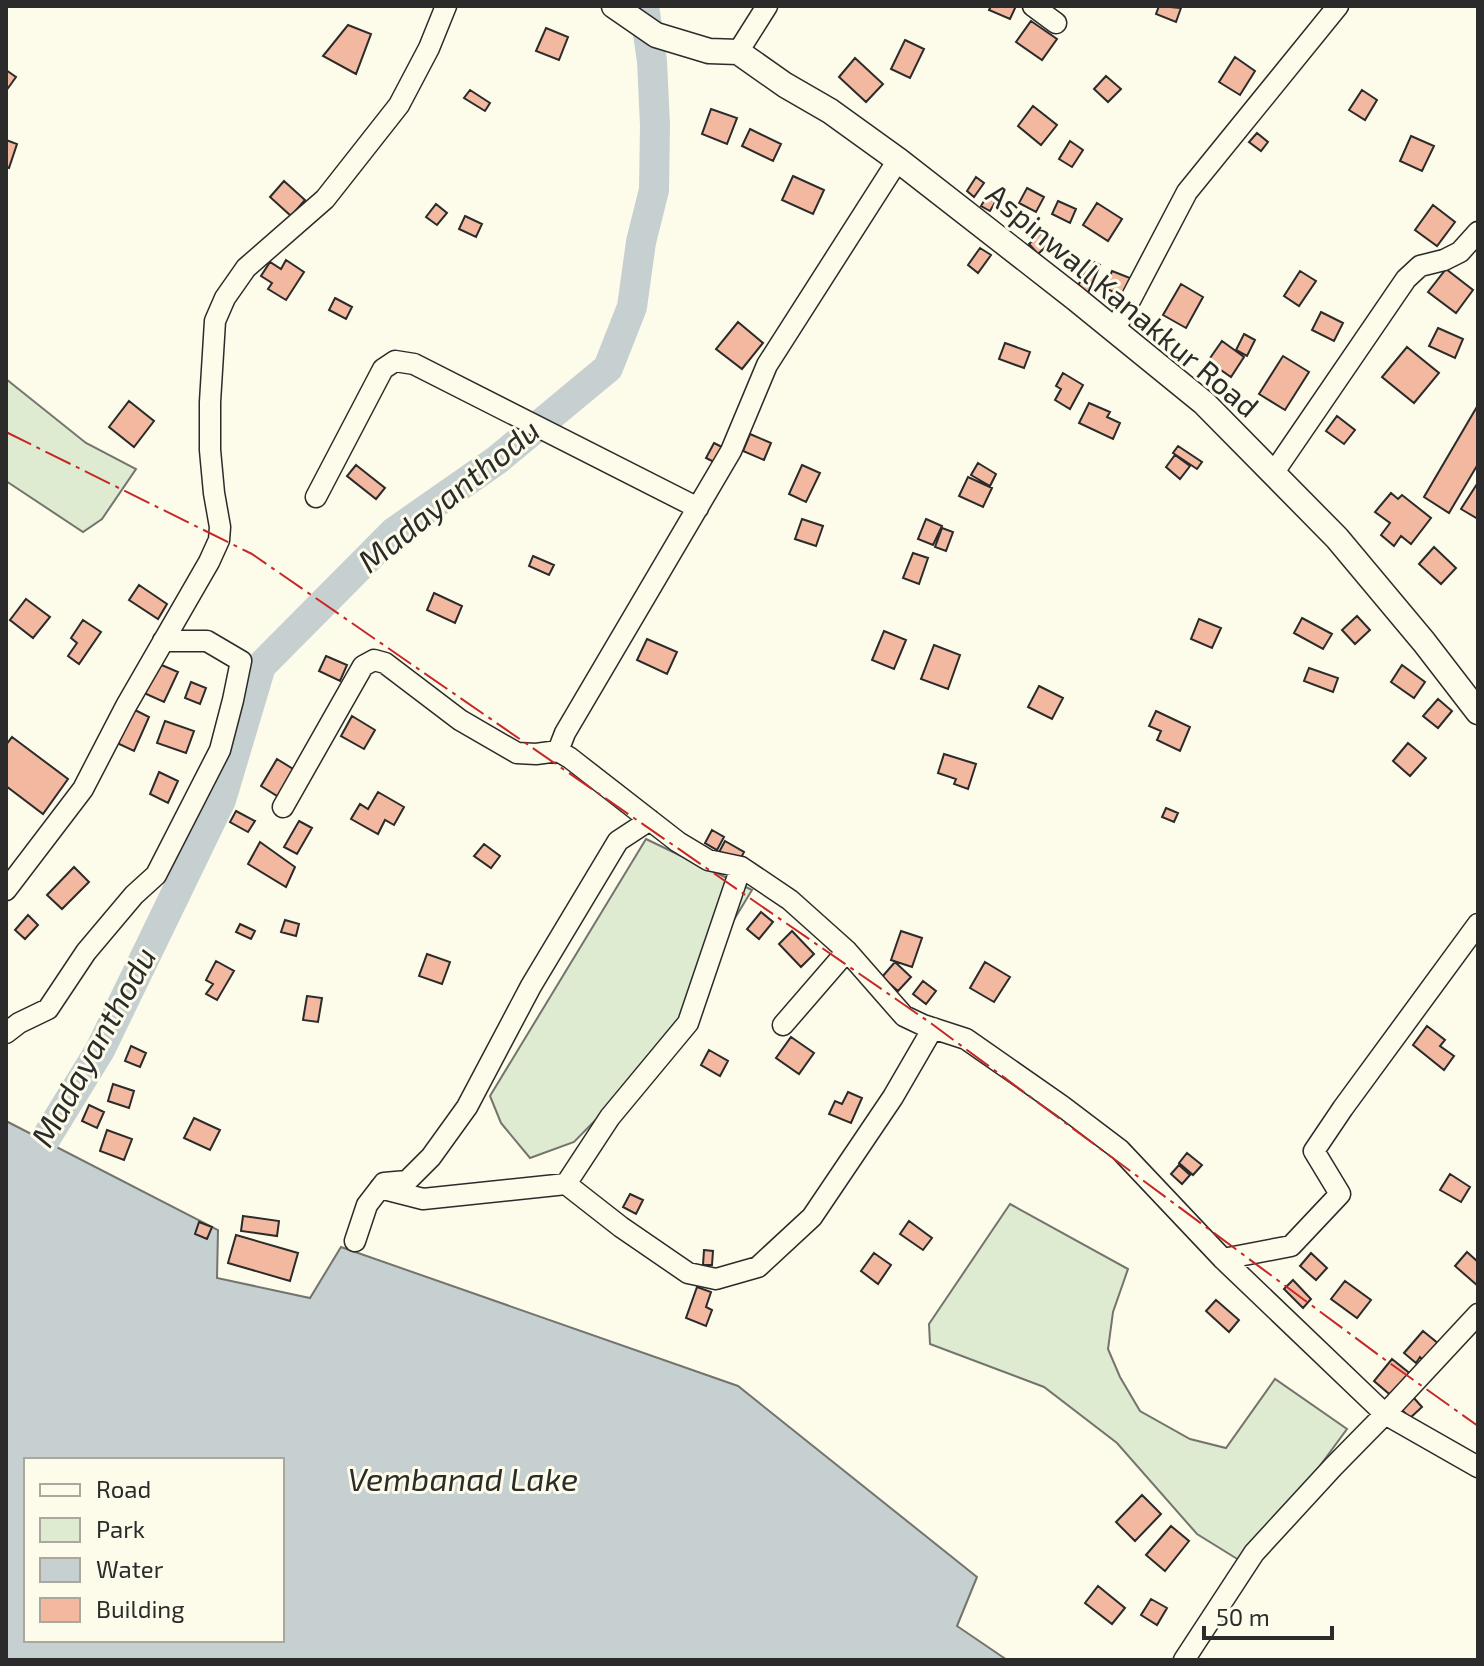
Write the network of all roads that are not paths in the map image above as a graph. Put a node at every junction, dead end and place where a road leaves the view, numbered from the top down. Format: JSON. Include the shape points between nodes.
{"nodes":[{"id":1,"x":446,"y":6,"type":"edge"},
{"id":2,"x":767,"y":6,"type":"edge"},
{"id":3,"x":1033,"y":6,"type":"edge"},
{"id":4,"x":1338,"y":6,"type":"edge"},
{"id":5,"x":620,"y":11,"type":"edge"},
{"id":6,"x":1056,"y":23,"type":"dead end"},
{"id":7,"x":738,"y":52,"type":"junction"},
{"id":8,"x":898,"y":160,"type":"junction"},
{"id":9,"x":1478,"y":232,"type":"edge"},
{"id":10,"x":1114,"y":331,"type":"junction"},
{"id":11,"x":1274,"y":472,"type":"junction"},
{"id":12,"x":316,"y":497,"type":"dead end"},
{"id":13,"x":698,"y":508,"type":"junction"},
{"id":14,"x":163,"y":641,"type":"junction"},
{"id":15,"x":1478,"y":712,"type":"edge"},
{"id":16,"x":558,"y":751,"type":"junction"},
{"id":17,"x":283,"y":807,"type":"dead end"},
{"id":18,"x":650,"y":820,"type":"junction"},
{"id":19,"x":741,"y":867,"type":"junction"},
{"id":20,"x":6,"y":890,"type":"edge"},
{"id":21,"x":1478,"y":924,"type":"edge"},
{"id":22,"x":847,"y":951,"type":"junction"},
{"id":23,"x":783,"y":1025,"type":"dead end"},
{"id":24,"x":933,"y":1028,"type":"junction"},
{"id":25,"x":6,"y":1033,"type":"edge"},
{"id":26,"x":566,"y":1184,"type":"junction"},
{"id":27,"x":380,"y":1188,"type":"junction"},
{"id":28,"x":355,"y":1241,"type":"dead end"},
{"id":29,"x":1223,"y":1259,"type":"junction"},
{"id":30,"x":1478,"y":1314,"type":"edge"},
{"id":31,"x":1385,"y":1414,"type":"junction"},
{"id":32,"x":1478,"y":1467,"type":"edge"},
{"id":33,"x":1184,"y":1660,"type":"edge"}],
"edges":[{"from":1,"to":14,"type":"street","via":[[390,117],[325,199],[246,268],[225,298],[215,321],[210,402],[219,540]]},
{"from":2,"to":7,"type":"street"},
{"from":3,"to":6,"type":"street"},
{"from":4,"to":10,"type":"street","via":[[1187,192]]},
{"from":5,"to":7,"type":"main road","name":"Aspinwall Kanakkur Road","via":[[656,35],[709,51]]},
{"from":7,"to":8,"type":"main road","name":"Aspinwall Kanakkur Road"},
{"from":8,"to":10,"type":"main road","name":"Aspinwall Kanakkur Road"},
{"from":8,"to":13,"type":"street","via":[[767,365],[731,451]]},
{"from":9,"to":11,"type":"street","via":[[1460,252],[1420,266],[1406,279]]},
{"from":10,"to":11,"type":"main road","name":"Aspinwall Kanakkur Road","via":[[1204,403]]},
{"from":11,"to":15,"type":"main road","name":"Aspinwall Kanakkur Road","via":[[1337,538]]},
{"from":12,"to":13,"type":"street","via":[[383,369],[395,361],[414,364]]},
{"from":13,"to":16,"type":"street"},
{"from":14,"to":20,"type":"street","via":[[83,789]]},
{"from":14,"to":25,"type":"street","via":[[207,641],[241,661],[220,750],[156,875],[86,952],[48,1009]]},
{"from":16,"to":17,"type":"street","via":[[517,753],[374,660],[363,666]]},
{"from":16,"to":18,"type":"street"},
{"from":18,"to":19,"type":"street","via":[[708,860]]},
{"from":18,"to":27,"type":"street","via":[[618,841],[531,986],[467,1107],[440,1144],[407,1181]]},
{"from":19,"to":22,"type":"street","via":[[790,900]]},
{"from":19,"to":26,"type":"street","via":[[688,1023],[610,1117]]},
{"from":21,"to":29,"type":"street","via":[[1314,1151],[1340,1194],[1291,1246]]},
{"from":22,"to":23,"type":"street"},
{"from":22,"to":24,"type":"street","via":[[904,1016]]},
{"from":24,"to":26,"type":"street","via":[[812,1217],[758,1267],[716,1279],[688,1273]]},
{"from":24,"to":29,"type":"street","via":[[966,1039],[1120,1150]]},
{"from":26,"to":27,"type":"street","via":[[423,1199]]},
{"from":27,"to":28,"type":"street","via":[[367,1205]]},
{"from":29,"to":31,"type":"street"},
{"from":30,"to":31,"type":"street"},
{"from":31,"to":32,"type":"street"},
{"from":31,"to":33,"type":"street","via":[[1254,1553]]}]}
